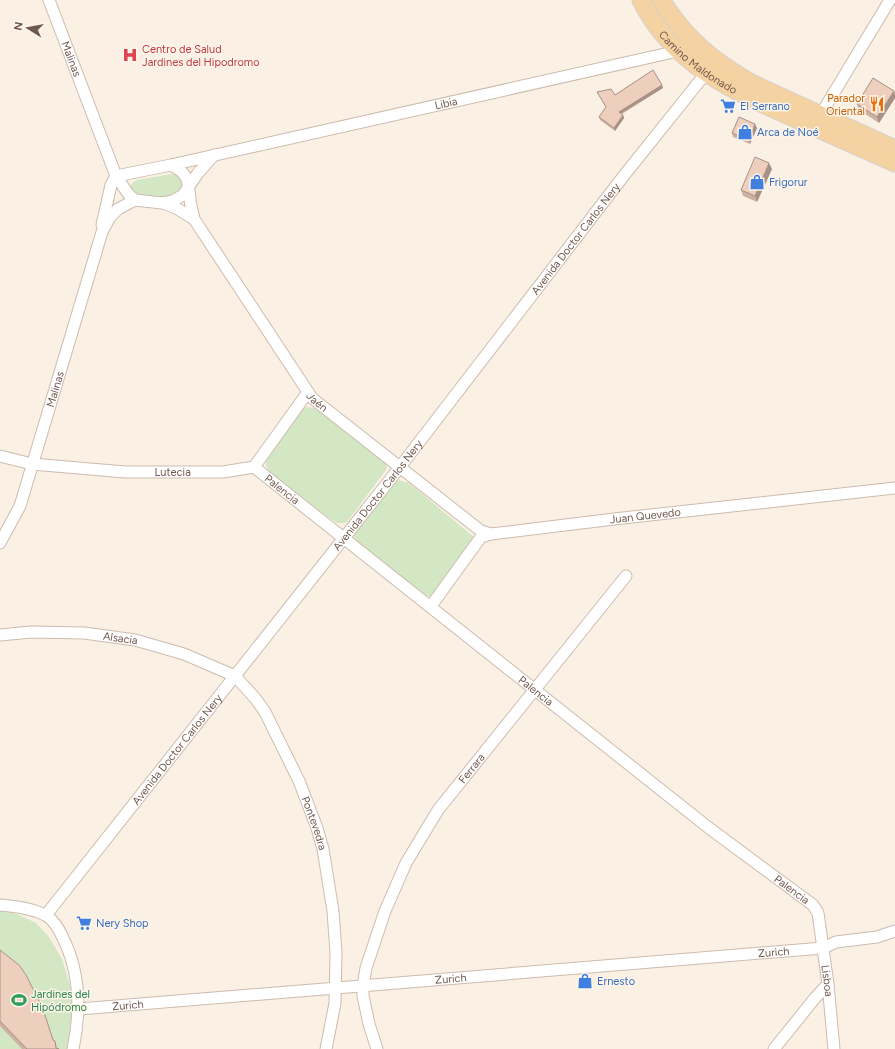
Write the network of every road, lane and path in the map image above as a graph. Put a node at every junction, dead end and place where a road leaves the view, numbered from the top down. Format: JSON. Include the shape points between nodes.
{"nodes":[{"id":1,"x":49,"y":0,"type":"edge"},
{"id":2,"x":641,"y":0,"type":"edge"},
{"id":3,"x":661,"y":0,"type":"edge"},
{"id":4,"x":890,"y":0,"type":"edge"},
{"id":5,"x":678,"y":51,"type":"junction"},
{"id":6,"x":706,"y":73,"type":"junction"},
{"id":7,"x":818,"y":121,"type":"junction"},
{"id":8,"x":895,"y":150,"type":"edge"},
{"id":9,"x":214,"y":155,"type":"junction"},
{"id":10,"x":895,"y":163,"type":"edge"},
{"id":11,"x":171,"y":166,"type":"junction"},
{"id":12,"x":116,"y":176,"type":"junction"},
{"id":13,"x":190,"y":187,"type":"junction"},
{"id":14,"x":135,"y":200,"type":"junction"},
{"id":15,"x":162,"y":203,"type":"junction"},
{"id":16,"x":194,"y":219,"type":"junction"},
{"id":17,"x":102,"y":232,"type":"junction"},
{"id":18,"x":308,"y":392,"type":"junction"},
{"id":19,"x":0,"y":456,"type":"edge"},
{"id":20,"x":32,"y":464,"type":"junction"},
{"id":21,"x":254,"y":467,"type":"junction"},
{"id":22,"x":400,"y":467,"type":"junction"},
{"id":23,"x":895,"y":488,"type":"edge"},
{"id":24,"x":491,"y":534,"type":"junction"},
{"id":25,"x":344,"y":538,"type":"junction"},
{"id":26,"x":0,"y":543,"type":"edge"},
{"id":27,"x":626,"y":576,"type":"dead end"},
{"id":28,"x":431,"y":606,"type":"junction"},
{"id":29,"x":0,"y":635,"type":"edge"},
{"id":30,"x":235,"y":676,"type":"junction"},
{"id":31,"x":535,"y":688,"type":"junction"},
{"id":32,"x":0,"y":905,"type":"edge"},
{"id":33,"x":818,"y":913,"type":"joint"},
{"id":34,"x":46,"y":915,"type":"junction"},
{"id":35,"x":895,"y":932,"type":"edge"},
{"id":36,"x":823,"y":948,"type":"junction"},
{"id":37,"x":828,"y":984,"type":"junction"},
{"id":38,"x":363,"y":986,"type":"junction"},
{"id":39,"x":336,"y":989,"type":"junction"},
{"id":40,"x":79,"y":1009,"type":"junction"},
{"id":41,"x":74,"y":1049,"type":"edge"},
{"id":42,"x":326,"y":1049,"type":"edge"},
{"id":43,"x":377,"y":1049,"type":"edge"},
{"id":44,"x":774,"y":1049,"type":"edge"},
{"id":45,"x":834,"y":1049,"type":"edge"}],
"edges":[{"from":1,"to":12,"type":"street","name":"Malinas"},
{"from":2,"to":5,"type":"main road","name":"Camino Maldonado","via":[[657,27]]},
{"from":3,"to":7,"type":"main road","name":"Camino Maldonado","via":[[689,38],[715,60]]},
{"from":4,"to":7,"type":"street"},
{"from":5,"to":6,"type":"main road","name":"Camino Maldonado"},
{"from":5,"to":9,"type":"street","name":"Libia"},
{"from":6,"to":7,"type":"main road","name":"Camino Maldonado","via":[[746,96]]},
{"from":6,"to":22,"type":"street","name":"Avenida Doctor Carlos Nery"},
{"from":7,"to":8,"type":"main road","name":"Camino Maldonado"},
{"from":7,"to":10,"type":"main road","name":"Camino Maldonado"},
{"from":9,"to":11,"type":"street","name":"Libia"},
{"from":9,"to":13,"type":"street"},
{"from":11,"to":12,"type":"street","name":"Libia"},
{"from":11,"to":13,"type":"street","via":[[187,177]]},
{"from":12,"to":14,"type":"street"},
{"from":12,"to":17,"type":"street","name":"Malinas","via":[[111,185]]},
{"from":13,"to":15,"type":"street","via":[[183,196]]},
{"from":13,"to":16,"type":"street","name":"Jaén"},
{"from":14,"to":15,"type":"street"},
{"from":14,"to":17,"type":"street","name":"Malinas","via":[[118,209]]},
{"from":15,"to":16,"type":"street","name":"Jaén"},
{"from":16,"to":18,"type":"street","name":"Jaén"},
{"from":17,"to":20,"type":"street","name":"Malinas"},
{"from":18,"to":21,"type":"street"},
{"from":18,"to":22,"type":"street","name":"Jaén","via":[[321,406]]},
{"from":19,"to":20,"type":"street","name":"Lutecia"},
{"from":20,"to":21,"type":"street","name":"Lutecia","via":[[125,472],[223,472]]},
{"from":20,"to":26,"type":"street","name":"Malinas","via":[[20,506]]},
{"from":21,"to":25,"type":"street","name":"Palencia"},
{"from":22,"to":24,"type":"street","name":"Jaén","via":[[480,531]]},
{"from":22,"to":25,"type":"street","name":"Avenida Doctor Carlos Nery"},
{"from":23,"to":24,"type":"street","name":"Juan Quevedo"},
{"from":24,"to":28,"type":"street","name":"Juan Quevedo","via":[[481,538]]},
{"from":25,"to":28,"type":"street","name":"Palencia"},
{"from":25,"to":30,"type":"street","name":"Avenida Doctor Carlos Nery"},
{"from":27,"to":31,"type":"street","name":"Ferrara"},
{"from":28,"to":31,"type":"street","name":"Palencia"},
{"from":29,"to":30,"type":"street","name":"Alsacia","via":[[84,632],[135,640],[184,654]]},
{"from":30,"to":34,"type":"street","name":"Avenida Doctor Carlos Nery"},
{"from":30,"to":39,"type":"street","name":"Pontevedra","via":[[265,712],[299,780],[317,828],[333,911]]},
{"from":31,"to":33,"type":"street","name":"Palencia","via":[[703,823],[813,905]]},
{"from":31,"to":38,"type":"street","name":"Ferrara","via":[[438,810],[406,863],[385,911],[366,968]]},
{"from":32,"to":34,"type":"street"},
{"from":33,"to":36,"type":"street","name":"Lisboa"},
{"from":34,"to":40,"type":"street","via":[[58,929],[70,951]]},
{"from":35,"to":36,"type":"street","name":"Zurich","via":[[836,942]]},
{"from":36,"to":37,"type":"street","name":"Lisboa"},
{"from":36,"to":38,"type":"street","name":"Zurich"},
{"from":37,"to":44,"type":"street"},
{"from":37,"to":45,"type":"street","name":"Lisboa"},
{"from":38,"to":39,"type":"street","name":"Zurich"},
{"from":38,"to":43,"type":"street","via":[[368,1024]]},
{"from":39,"to":40,"type":"street","name":"Zurich"},
{"from":39,"to":42,"type":"street","via":[[334,1014]]},
{"from":40,"to":41,"type":"street"}]}
